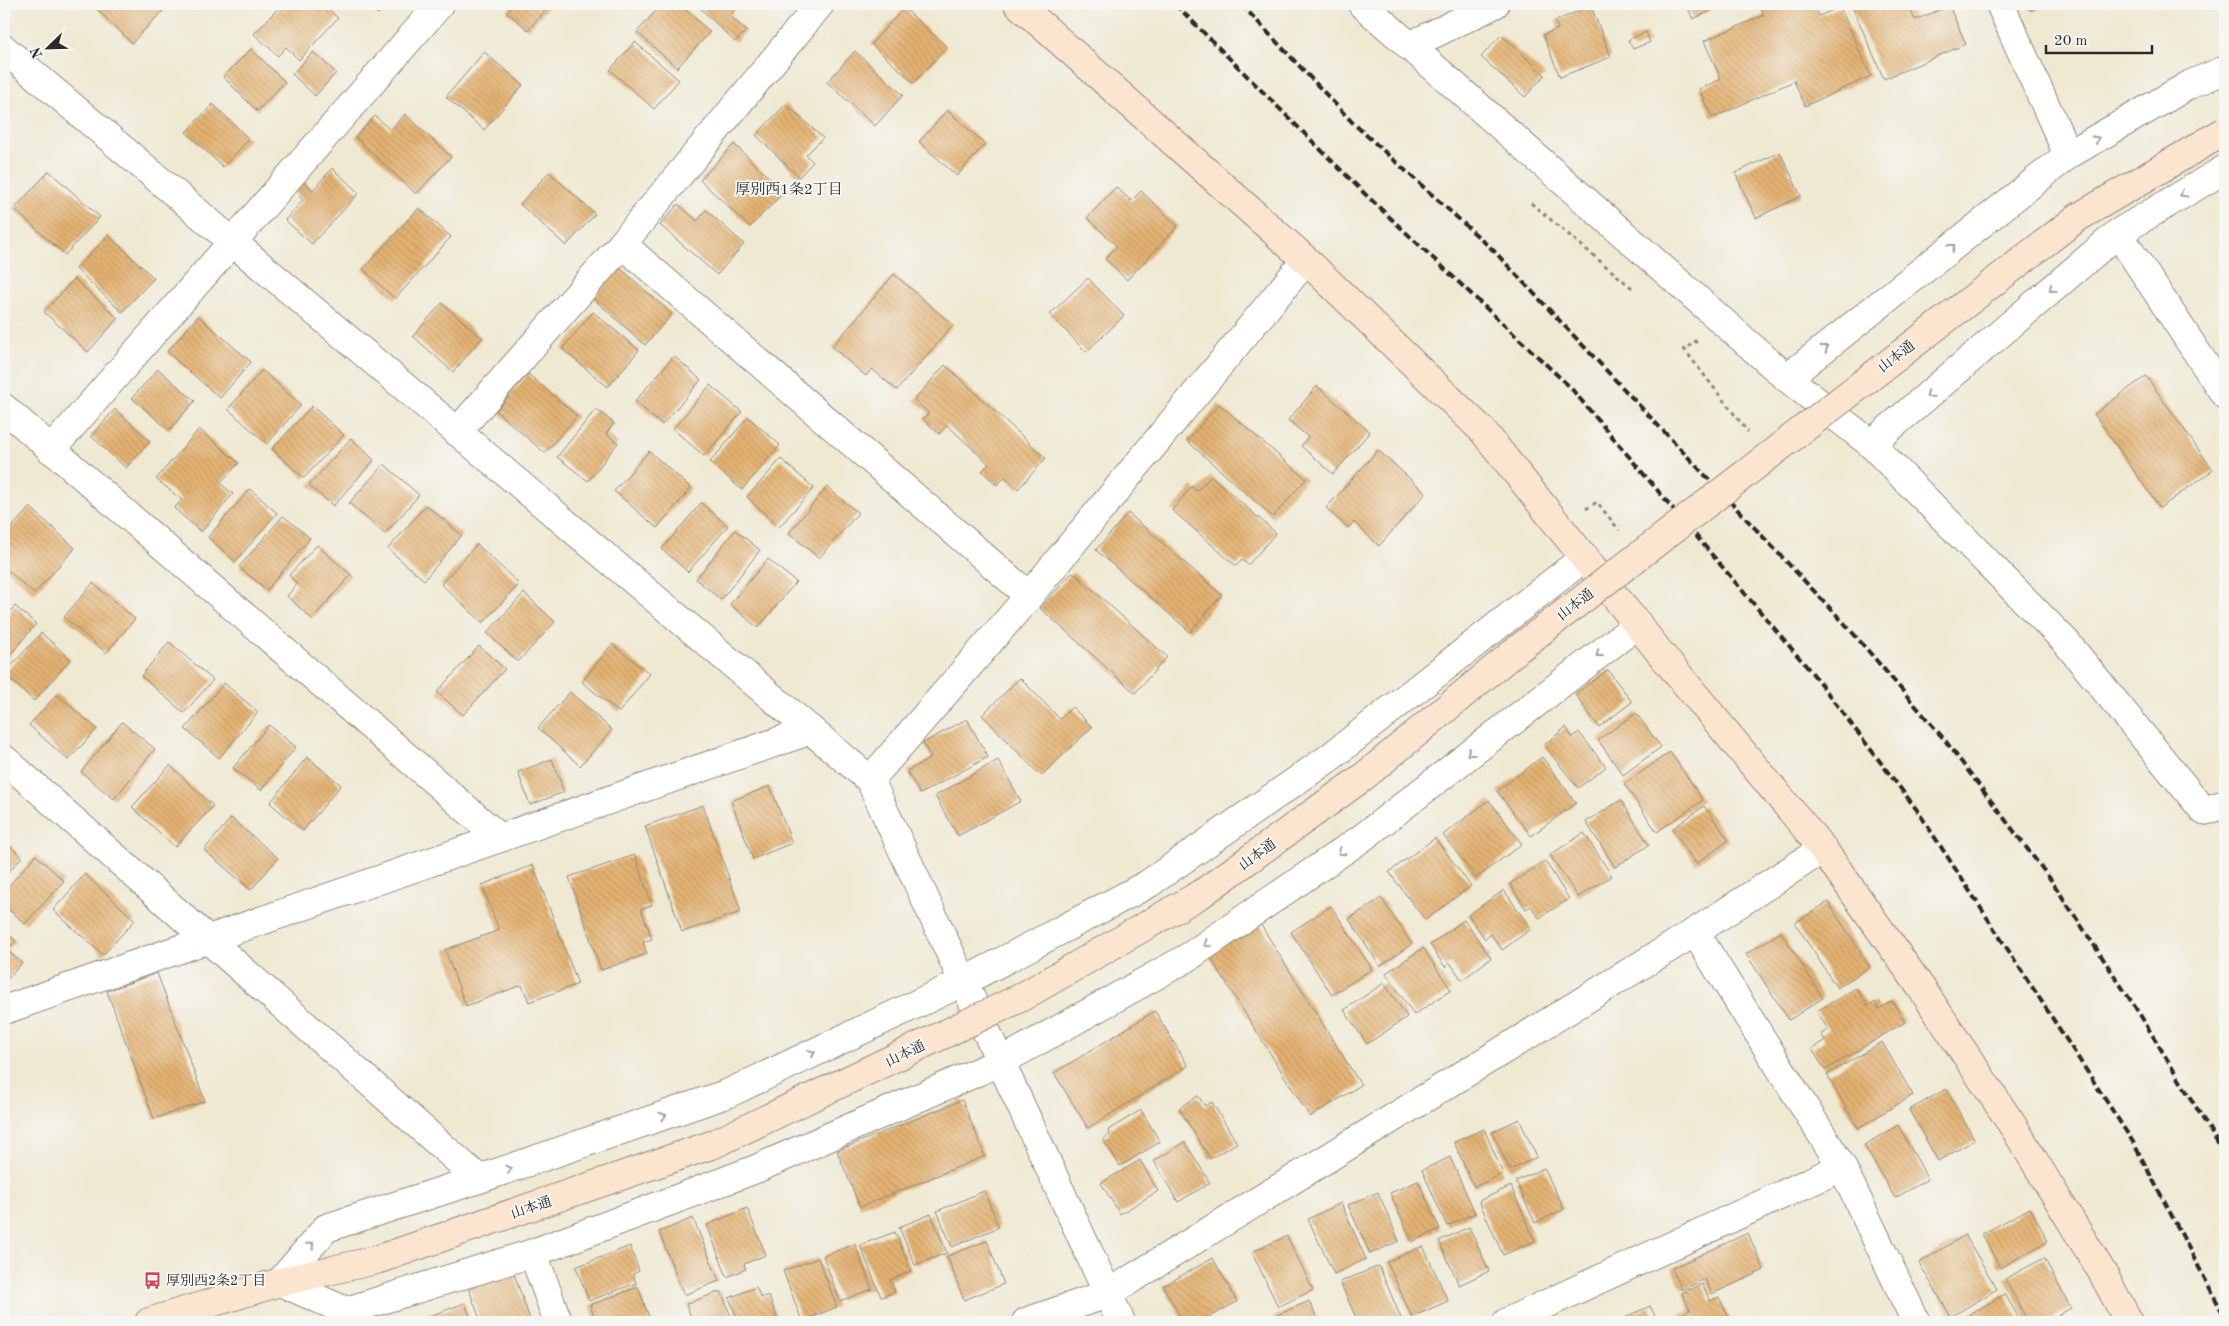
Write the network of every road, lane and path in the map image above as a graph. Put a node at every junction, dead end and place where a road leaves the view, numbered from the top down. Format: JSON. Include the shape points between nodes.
{"nodes":[{"id":1,"x":440,"y":4,"type":"edge"},
{"id":2,"x":820,"y":4,"type":"edge"},
{"id":3,"x":1018,"y":4,"type":"edge"},
{"id":4,"x":1362,"y":4,"type":"edge"},
{"id":5,"x":1496,"y":4,"type":"edge"},
{"id":6,"x":2000,"y":4,"type":"edge"},
{"id":7,"x":1409,"y":46,"type":"junction"},
{"id":8,"x":4,"y":49,"type":"edge"},
{"id":9,"x":2225,"y":70,"type":"edge"},
{"id":10,"x":2225,"y":131,"type":"edge"},
{"id":11,"x":2068,"y":155,"type":"junction"},
{"id":12,"x":2225,"y":169,"type":"edge"},
{"id":13,"x":1531,"y":203,"type":"dead end"},
{"id":14,"x":2118,"y":233,"type":"junction"},
{"id":15,"x":233,"y":243,"type":"junction"},
{"id":16,"x":622,"y":244,"type":"junction"},
{"id":17,"x":1306,"y":260,"type":"junction"},
{"id":18,"x":1636,"y":292,"type":"dead end"},
{"id":19,"x":1688,"y":336,"type":"dead end"},
{"id":20,"x":1787,"y":378,"type":"junction"},
{"id":21,"x":2225,"y":395,"type":"edge"},
{"id":22,"x":4,"y":408,"type":"edge"},
{"id":23,"x":457,"y":432,"type":"junction"},
{"id":24,"x":1754,"y":439,"type":"dead end"},
{"id":25,"x":1870,"y":444,"type":"junction"},
{"id":26,"x":52,"y":450,"type":"junction"},
{"id":27,"x":1584,"y":510,"type":"dead end"},
{"id":28,"x":1624,"y":537,"type":"dead end"},
{"id":29,"x":1585,"y":557,"type":"junction"},
{"id":30,"x":1029,"y":596,"type":"junction"},
{"id":31,"x":1638,"y":624,"type":"junction"},
{"id":32,"x":810,"y":730,"type":"junction"},
{"id":33,"x":4,"y":759,"type":"edge"},
{"id":34,"x":870,"y":780,"type":"junction"},
{"id":35,"x":2225,"y":804,"type":"edge"},
{"id":36,"x":500,"y":838,"type":"junction"},
{"id":37,"x":1823,"y":849,"type":"junction"},
{"id":38,"x":1695,"y":932,"type":"junction"},
{"id":39,"x":208,"y":939,"type":"junction"},
{"id":40,"x":963,"y":982,"type":"junction"},
{"id":41,"x":4,"y":1010,"type":"edge"},
{"id":42,"x":1000,"y":1062,"type":"junction"},
{"id":43,"x":1842,"y":1167,"type":"junction"},
{"id":44,"x":479,"y":1180,"type":"junction"},
{"id":45,"x":533,"y":1252,"type":"junction"},
{"id":46,"x":280,"y":1282,"type":"junction"},
{"id":47,"x":1107,"y":1294,"type":"junction"},
{"id":48,"x":149,"y":1322,"type":"edge"},
{"id":49,"x":558,"y":1322,"type":"edge"},
{"id":50,"x":1026,"y":1322,"type":"edge"},
{"id":51,"x":1121,"y":1322,"type":"edge"},
{"id":52,"x":1507,"y":1322,"type":"edge"},
{"id":53,"x":1916,"y":1322,"type":"edge"},
{"id":54,"x":2128,"y":1322,"type":"edge"}],
"edges":[{"from":1,"to":15,"type":"street"},
{"from":2,"to":16,"type":"street"},
{"from":3,"to":17,"type":"street"},
{"from":4,"to":7,"type":"street"},
{"from":5,"to":7,"type":"street"},
{"from":6,"to":11,"type":"street"},
{"from":7,"to":20,"type":"street"},
{"from":8,"to":15,"type":"street"},
{"from":11,"to":9,"type":"street","one_way":true,"via":[[2191,84]]},
{"from":10,"to":46,"type":"street","name":"山本通","bridge":true,"via":[[2077,218],[1518,648],[1362,778],[1201,894],[1020,998],[714,1144],[376,1260]]},
{"from":20,"to":11,"type":"street","one_way":true},
{"from":12,"to":14,"type":"street","one_way":true},
{"from":13,"to":18,"type":"path"},
{"from":14,"to":21,"type":"street"},
{"from":14,"to":25,"type":"street","one_way":true},
{"from":15,"to":23,"type":"street"},
{"from":15,"to":26,"type":"street"},
{"from":16,"to":23,"type":"street"},
{"from":16,"to":30,"type":"street"},
{"from":17,"to":29,"type":"street","via":[[1483,431]]},
{"from":17,"to":30,"type":"street"},
{"from":19,"to":24,"type":"path","via":[[1696,342],[1684,349]]},
{"from":20,"to":25,"type":"street"},
{"from":22,"to":26,"type":"street"},
{"from":23,"to":32,"type":"street"},
{"from":25,"to":35,"type":"street","via":[[2066,642],[2204,811]]},
{"from":26,"to":36,"type":"street"},
{"from":27,"to":28,"type":"path","via":[[1597,502]]},
{"from":29,"to":31,"type":"street"},
{"from":29,"to":40,"type":"street","via":[[1329,758],[1148,884]]},
{"from":30,"to":34,"type":"street"},
{"from":31,"to":37,"type":"street"},
{"from":31,"to":42,"type":"street","one_way":true,"via":[[1362,838],[1187,958]]},
{"from":32,"to":34,"type":"street"},
{"from":32,"to":36,"type":"street"},
{"from":33,"to":39,"type":"street"},
{"from":34,"to":40,"type":"street"},
{"from":36,"to":39,"type":"street"},
{"from":37,"to":38,"type":"street"},
{"from":37,"to":54,"type":"street","via":[[1922,989],[2015,1130],[2102,1272]]},
{"from":38,"to":43,"type":"street"},
{"from":38,"to":47,"type":"street"},
{"from":39,"to":41,"type":"street"},
{"from":39,"to":44,"type":"street"},
{"from":40,"to":42,"type":"street"},
{"from":44,"to":40,"type":"street","one_way":true,"via":[[729,1093]]},
{"from":42,"to":45,"type":"street","via":[[756,1169]]},
{"from":42,"to":47,"type":"street"},
{"from":43,"to":52,"type":"street"},
{"from":43,"to":53,"type":"street"},
{"from":46,"to":44,"type":"street","one_way":true,"via":[[326,1228]]},
{"from":45,"to":46,"type":"street","via":[[346,1311]]},
{"from":45,"to":49,"type":"street"},
{"from":46,"to":48,"type":"street","name":"山本通"},
{"from":47,"to":50,"type":"street"},
{"from":47,"to":51,"type":"street"}]}
